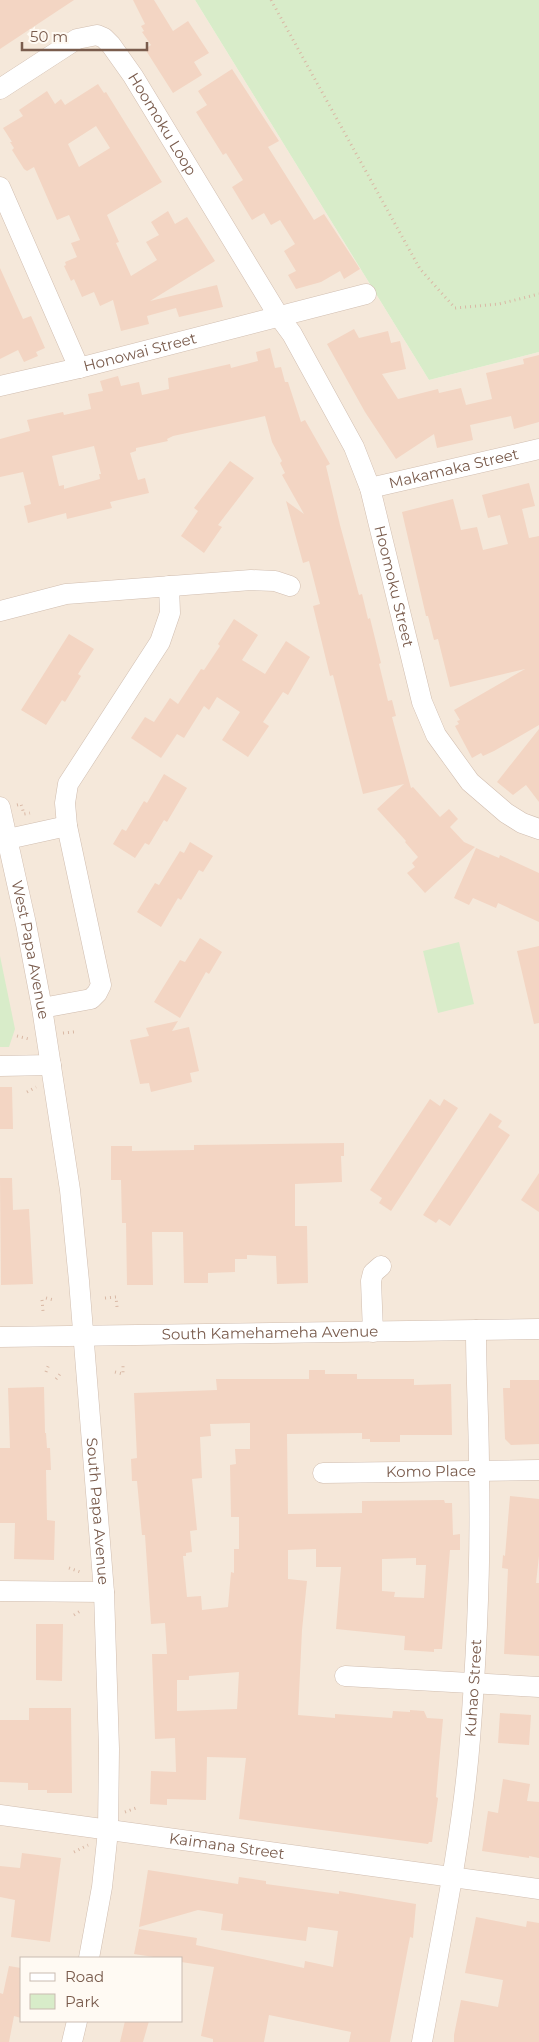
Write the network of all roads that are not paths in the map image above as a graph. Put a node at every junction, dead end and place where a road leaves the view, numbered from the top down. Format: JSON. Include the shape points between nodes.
{"nodes":[{"id":1,"x":0,"y":89,"type":"edge"},
{"id":2,"x":0,"y":187,"type":"edge"},
{"id":3,"x":366,"y":294,"type":"dead end"},
{"id":4,"x":278,"y":315,"type":"junction"},
{"id":5,"x":79,"y":368,"type":"junction"},
{"id":6,"x":0,"y":386,"type":"edge"},
{"id":7,"x":539,"y":449,"type":"edge"},
{"id":8,"x":370,"y":488,"type":"junction"},
{"id":9,"x":169,"y":586,"type":"junction"},
{"id":10,"x":290,"y":586,"type":"dead end"},
{"id":11,"x":0,"y":611,"type":"edge"},
{"id":12,"x":8,"y":806,"type":"edge"},
{"id":13,"x":67,"y":826,"type":"junction"},
{"id":14,"x":539,"y":829,"type":"edge"},
{"id":15,"x":8,"y":839,"type":"junction"},
{"id":16,"x":42,"y":1008,"type":"junction"},
{"id":17,"x":51,"y":1065,"type":"junction"},
{"id":18,"x":0,"y":1066,"type":"edge"},
{"id":19,"x":381,"y":1266,"type":"dead end"},
{"id":20,"x":539,"y":1329,"type":"edge"},
{"id":21,"x":476,"y":1330,"type":"junction"},
{"id":22,"x":373,"y":1332,"type":"junction"},
{"id":23,"x":82,"y":1336,"type":"junction"},
{"id":24,"x":0,"y":1337,"type":"edge"},
{"id":25,"x":479,"y":1470,"type":"junction"},
{"id":26,"x":539,"y":1470,"type":"edge"},
{"id":27,"x":323,"y":1473,"type":"dead end"},
{"id":28,"x":0,"y":1591,"type":"edge"},
{"id":29,"x":104,"y":1592,"type":"junction"},
{"id":30,"x":345,"y":1676,"type":"dead end"},
{"id":31,"x":474,"y":1684,"type":"junction"},
{"id":32,"x":539,"y":1688,"type":"edge"},
{"id":33,"x":0,"y":1816,"type":"edge"},
{"id":34,"x":108,"y":1831,"type":"junction"},
{"id":35,"x":452,"y":1876,"type":"junction"},
{"id":36,"x":539,"y":1889,"type":"edge"},
{"id":37,"x":89,"y":1957,"type":"edge"},
{"id":38,"x":77,"y":2022,"type":"edge"},
{"id":39,"x":72,"y":2042,"type":"edge"},
{"id":40,"x":422,"y":2042,"type":"edge"}],
"edges":[{"from":1,"to":4,"type":"street","name":"Hoomoku Loop","via":[[77,39],[97,35],[104,38],[133,76]]},
{"from":2,"to":5,"type":"street"},
{"from":3,"to":4,"type":"street","name":"Honowai Street"},
{"from":4,"to":5,"type":"street","name":"Honowai Street"},
{"from":4,"to":8,"type":"street","name":"Hoomoku Street","via":[[292,334],[354,447]]},
{"from":5,"to":6,"type":"street","name":"Honowai Street"},
{"from":7,"to":8,"type":"street","name":"Makamaka Street"},
{"from":8,"to":14,"type":"street","name":"Hoomoku Street","via":[[422,702],[436,735],[470,782],[506,813]]},
{"from":9,"to":10,"type":"street","via":[[251,580]]},
{"from":9,"to":11,"type":"street","via":[[66,594]]},
{"from":9,"to":13,"type":"street","via":[[170,613],[160,642],[68,784],[65,803]]},
{"from":12,"to":15,"type":"street","name":"West Papa Avenue"},
{"from":13,"to":15,"type":"street"},
{"from":13,"to":16,"type":"street","via":[[101,985],[92,999]]},
{"from":15,"to":16,"type":"street","name":"West Papa Avenue"},
{"from":16,"to":17,"type":"street","name":"West Papa Avenue"},
{"from":17,"to":18,"type":"street"},
{"from":17,"to":23,"type":"street","name":"South Papa Avenue","via":[[70,1190]]},
{"from":19,"to":22,"type":"street","via":[[373,1273],[371,1281]]},
{"from":20,"to":21,"type":"street","name":"South Kamehameha Avenue"},
{"from":21,"to":22,"type":"street","name":"South Kamehameha Avenue"},
{"from":21,"to":25,"type":"street","name":"Kuhao Street"},
{"from":22,"to":23,"type":"street","name":"South Kamehameha Avenue"},
{"from":23,"to":24,"type":"street","name":"South Kamehameha Avenue"},
{"from":23,"to":29,"type":"street","name":"South Papa Avenue"},
{"from":25,"to":26,"type":"street","name":"Komo Place"},
{"from":25,"to":27,"type":"street","name":"Komo Place"},
{"from":25,"to":31,"type":"street","name":"Kuhao Street"},
{"from":28,"to":29,"type":"street"},
{"from":29,"to":34,"type":"street","name":"South Papa Avenue"},
{"from":30,"to":31,"type":"street"},
{"from":31,"to":32,"type":"street"},
{"from":31,"to":35,"type":"street","name":"Kuhao Street","via":[[464,1799]]},
{"from":33,"to":34,"type":"street","name":"Kaimana Street"},
{"from":34,"to":35,"type":"street","name":"Kaimana Street"},
{"from":34,"to":37,"type":"street","name":"South Papa Avenue"},
{"from":35,"to":36,"type":"street","name":"Kaimana Street"},
{"from":35,"to":40,"type":"street","name":"Kuhao Street"},
{"from":38,"to":39,"type":"street"}]}
